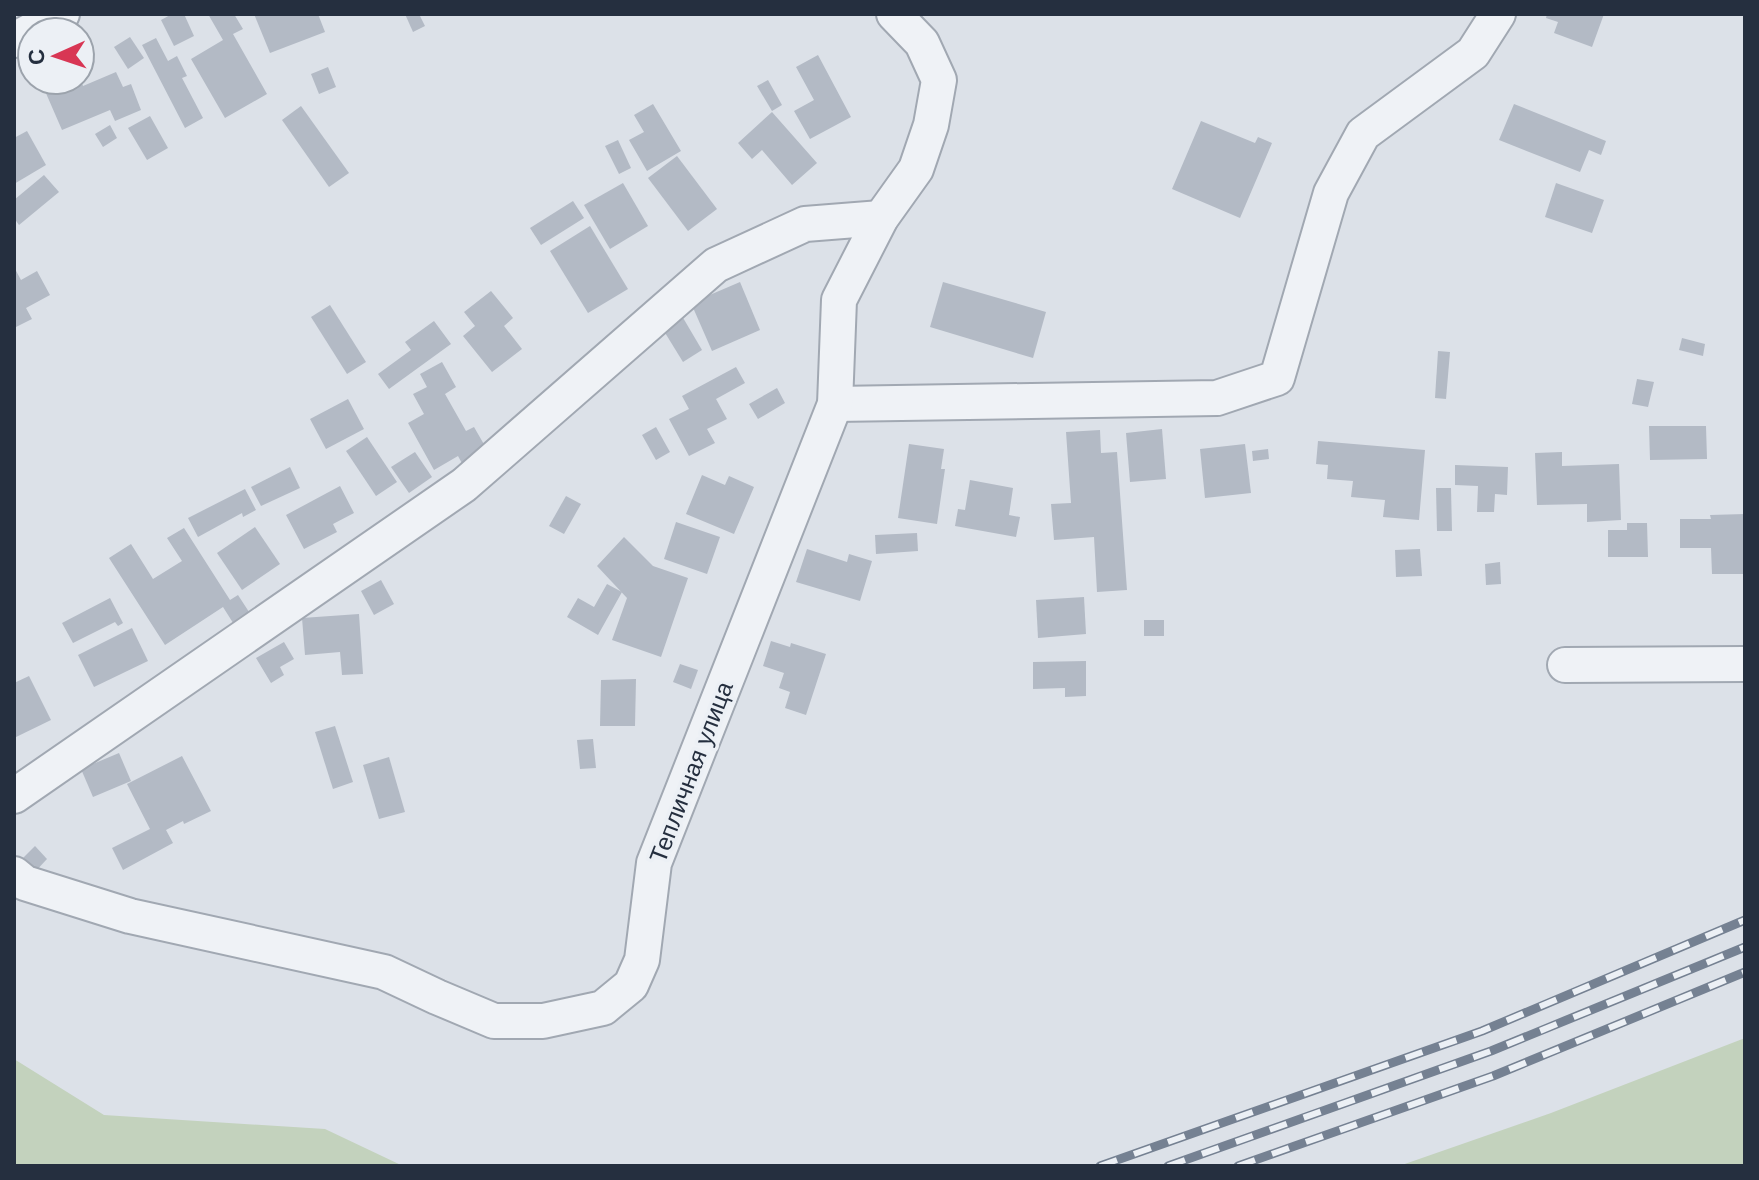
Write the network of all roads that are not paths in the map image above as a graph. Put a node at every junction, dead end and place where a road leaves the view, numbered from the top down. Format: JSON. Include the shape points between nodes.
{"nodes":[{"id":1,"x":62,"y":14,"type":"edge"},
{"id":2,"x":894,"y":14,"type":"edge"},
{"id":3,"x":1498,"y":14,"type":"edge"},
{"id":4,"x":14,"y":40,"type":"edge"},
{"id":5,"x":881,"y":218,"type":"junction"},
{"id":6,"x":835,"y":404,"type":"junction"},
{"id":7,"x":1745,"y":664,"type":"edge"},
{"id":8,"x":1565,"y":665,"type":"dead end"},
{"id":9,"x":14,"y":796,"type":"edge"},
{"id":10,"x":14,"y":874,"type":"edge"}],
"edges":[{"from":1,"to":4,"type":"street"},
{"from":2,"to":5,"type":"street","name":"Тепличная улица","via":[[922,43],[939,80],[916,169]]},
{"from":3,"to":6,"type":"street","via":[[1473,53],[1363,134],[1331,193],[1277,378],[1217,398]]},
{"from":5,"to":6,"type":"street","name":"Тепличная улица","via":[[839,300]]},
{"from":5,"to":9,"type":"street","via":[[805,224],[716,265],[464,485]]},
{"from":6,"to":10,"type":"street","name":"Тепличная улица","via":[[654,863],[642,960],[631,985],[603,1008],[543,1021],[494,1021],[384,972],[130,916],[25,883]]},
{"from":7,"to":8,"type":"street"}]}
